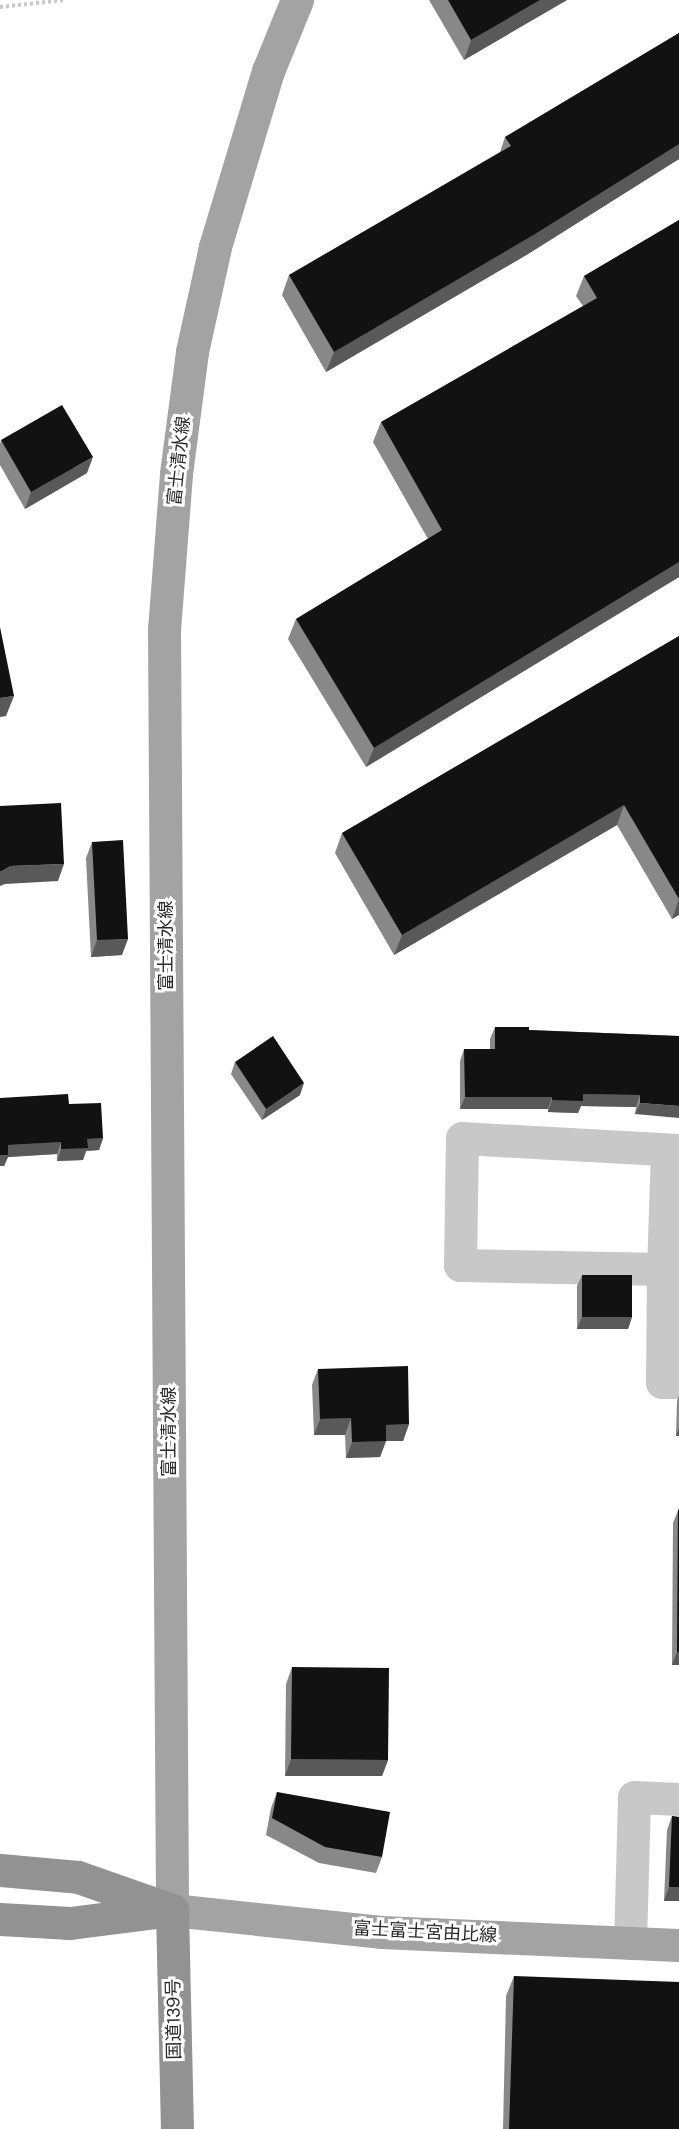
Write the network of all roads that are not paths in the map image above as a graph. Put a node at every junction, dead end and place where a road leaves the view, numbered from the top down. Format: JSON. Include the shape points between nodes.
{"nodes":[{"id":1,"x":297,"y":0,"type":"edge"},
{"id":2,"x":673,"y":1150,"type":"edge"},
{"id":3,"x":663,"y":1269,"type":"junction"},
{"id":4,"x":679,"y":1382,"type":"edge"},
{"id":5,"x":679,"y":1799,"type":"edge"},
{"id":6,"x":0,"y":1870,"type":"edge"},
{"id":7,"x":172,"y":1910,"type":"junction"},
{"id":8,"x":0,"y":1919,"type":"edge"},
{"id":9,"x":630,"y":1943,"type":"junction"},
{"id":10,"x":679,"y":1945,"type":"edge"},
{"id":11,"x":177,"y":2129,"type":"edge"}],
"edges":[{"from":1,"to":7,"type":"main road","name":"富士清水線","via":[[268,71],[215,247],[192,352],[176,474],[164,629]]},
{"from":2,"to":3,"type":"street"},
{"from":2,"to":3,"type":"street","via":[[462,1138],[460,1265]]},
{"from":3,"to":4,"type":"street","via":[[662,1382]]},
{"from":5,"to":9,"type":"street","via":[[634,1797]]},
{"from":6,"to":7,"type":"highway","via":[[78,1877]]},
{"from":7,"to":8,"type":"highway","via":[[70,1923]]},
{"from":7,"to":9,"type":"main road","name":"富士富士宮由比線","via":[[381,1932]]},
{"from":7,"to":11,"type":"highway","name":"国道139号"},
{"from":9,"to":10,"type":"main road","name":"富士富士宮由比線"}]}
